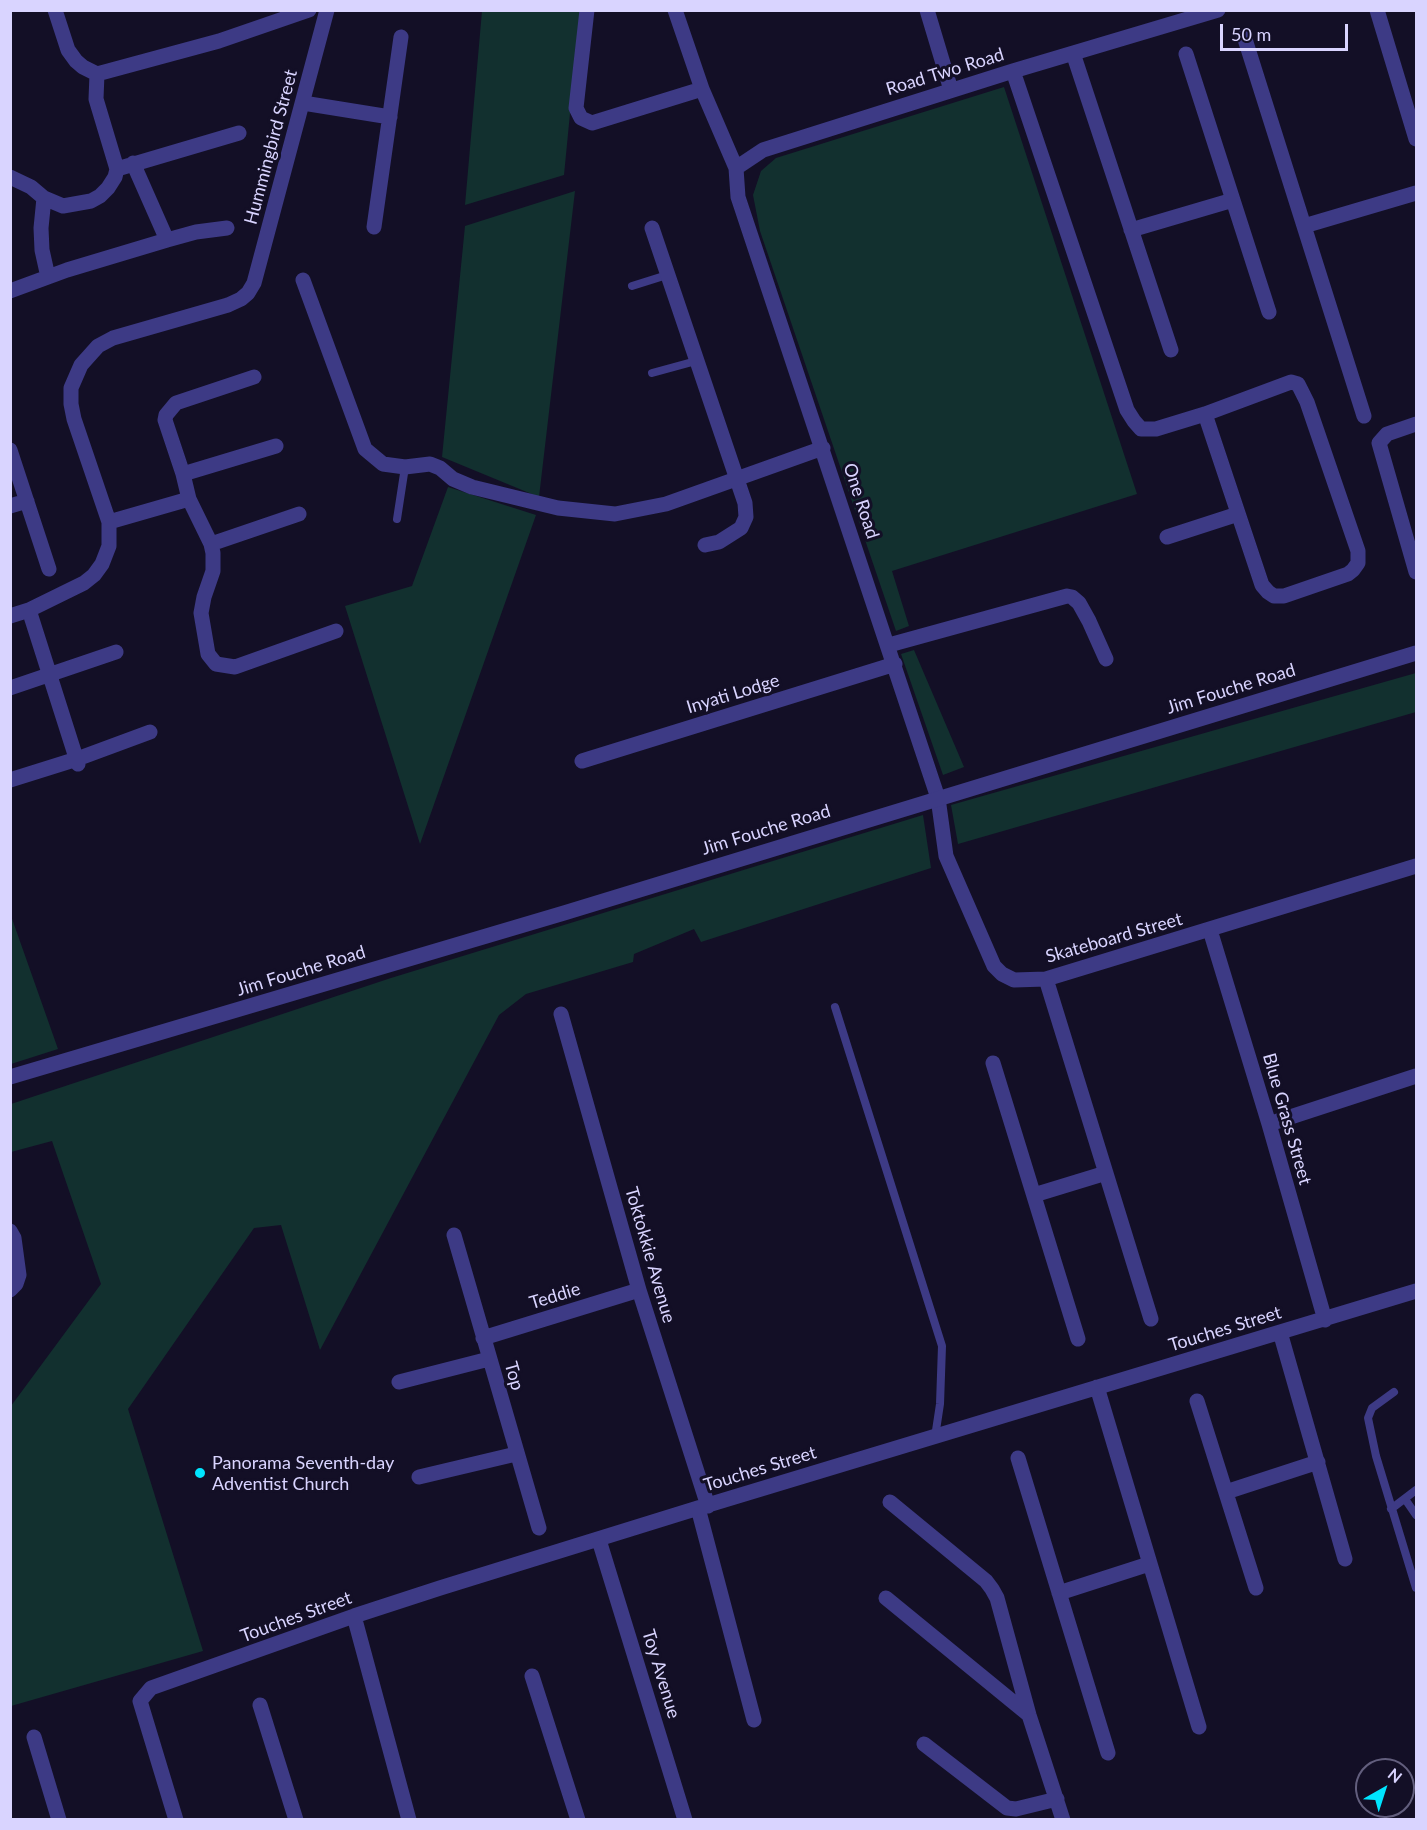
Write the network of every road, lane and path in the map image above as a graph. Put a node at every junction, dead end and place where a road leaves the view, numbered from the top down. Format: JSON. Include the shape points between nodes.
{"nodes":[{"id":1,"x":56,"y":10,"type":"edge"},
{"id":2,"x":309,"y":10,"type":"edge"},
{"id":3,"x":327,"y":10,"type":"edge"},
{"id":4,"x":587,"y":10,"type":"edge"},
{"id":5,"x":675,"y":10,"type":"edge"},
{"id":6,"x":927,"y":10,"type":"edge"},
{"id":7,"x":1218,"y":10,"type":"edge"},
{"id":8,"x":1377,"y":10,"type":"edge"},
{"id":9,"x":1244,"y":36,"type":"dead end"},
{"id":10,"x":401,"y":37,"type":"dead end"},
{"id":11,"x":1073,"y":53,"type":"junction"},
{"id":12,"x":1186,"y":54,"type":"dead end"},
{"id":13,"x":1013,"y":71,"type":"junction"},
{"id":14,"x":97,"y":74,"type":"junction"},
{"id":15,"x":702,"y":89,"type":"junction"},
{"id":16,"x":951,"y":90,"type":"junction"},
{"id":17,"x":303,"y":103,"type":"junction"},
{"id":18,"x":390,"y":117,"type":"junction"},
{"id":19,"x":239,"y":134,"type":"dead end"},
{"id":20,"x":1416,"y":139,"type":"edge"},
{"id":21,"x":133,"y":164,"type":"junction"},
{"id":22,"x":736,"y":168,"type":"junction"},
{"id":23,"x":117,"y":169,"type":"junction"},
{"id":24,"x":10,"y":177,"type":"edge"},
{"id":25,"x":1416,"y":193,"type":"edge"},
{"id":26,"x":44,"y":198,"type":"junction"},
{"id":27,"x":1233,"y":200,"type":"junction"},
{"id":28,"x":1304,"y":226,"type":"junction"},
{"id":29,"x":374,"y":227,"type":"dead end"},
{"id":30,"x":227,"y":228,"type":"dead end"},
{"id":31,"x":652,"y":228,"type":"dead end"},
{"id":32,"x":1131,"y":230,"type":"junction"},
{"id":33,"x":167,"y":240,"type":"junction"},
{"id":34,"x":667,"y":275,"type":"junction"},
{"id":35,"x":48,"y":277,"type":"junction"},
{"id":36,"x":303,"y":280,"type":"dead end"},
{"id":37,"x":632,"y":286,"type":"dead end"},
{"id":38,"x":10,"y":291,"type":"edge"},
{"id":39,"x":1269,"y":312,"type":"dead end"},
{"id":40,"x":1171,"y":350,"type":"dead end"},
{"id":41,"x":696,"y":361,"type":"junction"},
{"id":42,"x":652,"y":373,"type":"dead end"},
{"id":43,"x":254,"y":377,"type":"dead end"},
{"id":44,"x":1205,"y":414,"type":"junction"},
{"id":45,"x":1364,"y":416,"type":"dead end"},
{"id":46,"x":1416,"y":424,"type":"edge"},
{"id":47,"x":276,"y":446,"type":"dead end"},
{"id":48,"x":823,"y":448,"type":"junction"},
{"id":49,"x":10,"y":450,"type":"edge"},
{"id":50,"x":405,"y":467,"type":"junction"},
{"id":51,"x":183,"y":474,"type":"junction"},
{"id":52,"x":736,"y":479,"type":"junction"},
{"id":53,"x":189,"y":499,"type":"junction"},
{"id":54,"x":27,"y":501,"type":"junction"},
{"id":55,"x":10,"y":506,"type":"edge"},
{"id":56,"x":299,"y":514,"type":"dead end"},
{"id":57,"x":1238,"y":514,"type":"junction"},
{"id":58,"x":397,"y":519,"type":"dead end"},
{"id":59,"x":109,"y":522,"type":"junction"},
{"id":60,"x":1167,"y":537,"type":"dead end"},
{"id":61,"x":211,"y":544,"type":"junction"},
{"id":62,"x":705,"y":545,"type":"dead end"},
{"id":63,"x":49,"y":568,"type":"dead end"},
{"id":64,"x":1416,"y":572,"type":"edge"},
{"id":65,"x":29,"y":610,"type":"junction"},
{"id":66,"x":10,"y":616,"type":"edge"},
{"id":67,"x":336,"y":630,"type":"dead end"},
{"id":68,"x":889,"y":645,"type":"junction"},
{"id":69,"x":116,"y":652,"type":"dead end"},
{"id":70,"x":1416,"y":652,"type":"edge"},
{"id":71,"x":1106,"y":659,"type":"dead end"},
{"id":72,"x":894,"y":664,"type":"junction"},
{"id":73,"x":50,"y":674,"type":"junction"},
{"id":74,"x":10,"y":688,"type":"edge"},
{"id":75,"x":150,"y":732,"type":"dead end"},
{"id":76,"x":582,"y":761,"type":"dead end"},
{"id":77,"x":78,"y":762,"type":"junction"},
{"id":78,"x":10,"y":780,"type":"edge"},
{"id":79,"x":938,"y":798,"type":"junction"},
{"id":80,"x":1416,"y":866,"type":"edge"},
{"id":81,"x":1210,"y":930,"type":"junction"},
{"id":82,"x":1047,"y":979,"type":"junction"},
{"id":83,"x":835,"y":1007,"type":"dead end"},
{"id":84,"x":561,"y":1014,"type":"dead end"},
{"id":85,"x":127,"y":1044,"type":"junction"},
{"id":86,"x":993,"y":1063,"type":"dead end"},
{"id":87,"x":1416,"y":1076,"type":"edge"},
{"id":88,"x":10,"y":1077,"type":"edge"},
{"id":89,"x":10,"y":1086,"type":"edge"},
{"id":90,"x":1269,"y":1124,"type":"junction"},
{"id":91,"x":1106,"y":1173,"type":"junction"},
{"id":92,"x":1034,"y":1195,"type":"junction"},
{"id":93,"x":10,"y":1231,"type":"edge"},
{"id":94,"x":454,"y":1235,"type":"dead end"},
{"id":95,"x":10,"y":1290,"type":"edge"},
{"id":96,"x":639,"y":1290,"type":"junction"},
{"id":97,"x":1416,"y":1291,"type":"edge"},
{"id":98,"x":1151,"y":1319,"type":"dead end"},
{"id":99,"x":1325,"y":1320,"type":"junction"},
{"id":100,"x":1280,"y":1332,"type":"junction"},
{"id":101,"x":483,"y":1338,"type":"junction"},
{"id":102,"x":1078,"y":1339,"type":"dead end"},
{"id":103,"x":489,"y":1359,"type":"junction"},
{"id":104,"x":399,"y":1382,"type":"dead end"},
{"id":105,"x":1096,"y":1387,"type":"junction"},
{"id":106,"x":1394,"y":1392,"type":"dead end"},
{"id":107,"x":1197,"y":1401,"type":"dead end"},
{"id":108,"x":935,"y":1437,"type":"junction"},
{"id":109,"x":516,"y":1454,"type":"junction"},
{"id":110,"x":1018,"y":1458,"type":"dead end"},
{"id":111,"x":1318,"y":1462,"type":"junction"},
{"id":112,"x":418,"y":1477,"type":"dead end"},
{"id":113,"x":1416,"y":1490,"type":"edge"},
{"id":114,"x":1226,"y":1492,"type":"junction"},
{"id":115,"x":1405,"y":1499,"type":"junction"},
{"id":116,"x":890,"y":1502,"type":"dead end"},
{"id":117,"x":703,"y":1507,"type":"junction"},
{"id":118,"x":1391,"y":1509,"type":"junction"},
{"id":119,"x":1416,"y":1515,"type":"edge"},
{"id":120,"x":539,"y":1528,"type":"dead end"},
{"id":121,"x":599,"y":1540,"type":"junction"},
{"id":122,"x":1345,"y":1559,"type":"dead end"},
{"id":123,"x":1149,"y":1564,"type":"junction"},
{"id":124,"x":1256,"y":1588,"type":"dead end"},
{"id":125,"x":1416,"y":1588,"type":"edge"},
{"id":126,"x":1059,"y":1593,"type":"junction"},
{"id":127,"x":886,"y":1598,"type":"dead end"},
{"id":128,"x":354,"y":1616,"type":"junction"},
{"id":129,"x":532,"y":1676,"type":"dead end"},
{"id":130,"x":260,"y":1705,"type":"dead end"},
{"id":131,"x":1029,"y":1715,"type":"junction"},
{"id":132,"x":754,"y":1720,"type":"dead end"},
{"id":133,"x":1199,"y":1727,"type":"dead end"},
{"id":134,"x":34,"y":1737,"type":"dead end"},
{"id":135,"x":924,"y":1744,"type":"dead end"},
{"id":136,"x":1108,"y":1753,"type":"dead end"},
{"id":137,"x":1057,"y":1799,"type":"junction"},
{"id":138,"x":59,"y":1820,"type":"edge"},
{"id":139,"x":176,"y":1820,"type":"edge"},
{"id":140,"x":296,"y":1820,"type":"edge"},
{"id":141,"x":409,"y":1820,"type":"edge"},
{"id":142,"x":578,"y":1820,"type":"edge"},
{"id":143,"x":686,"y":1820,"type":"edge"},
{"id":144,"x":1063,"y":1820,"type":"edge"}],
"edges":[{"from":1,"to":14,"type":"street","via":[[68,50],[83,67]]},
{"from":2,"to":14,"type":"street"},
{"from":3,"to":17,"type":"street","name":"Hummingbird Street"},
{"from":4,"to":15,"type":"street","via":[[576,108],[581,118],[592,123]]},
{"from":5,"to":15,"type":"street"},
{"from":6,"to":16,"type":"street"},
{"from":7,"to":11,"type":"street","name":"Road Two Road"},
{"from":8,"to":20,"type":"street"},
{"from":9,"to":28,"type":"street"},
{"from":10,"to":18,"type":"street"},
{"from":11,"to":13,"type":"street","name":"Road Two Road"},
{"from":11,"to":32,"type":"street"},
{"from":12,"to":27,"type":"street"},
{"from":13,"to":16,"type":"street","name":"Road Two Road"},
{"from":13,"to":44,"type":"street","via":[[1130,416],[1138,427],[1147,430]]},
{"from":14,"to":23,"type":"street","via":[[96,99]]},
{"from":15,"to":22,"type":"street"},
{"from":16,"to":22,"type":"street","name":"Road Two Road","via":[[763,150]]},
{"from":17,"to":18,"type":"street"},
{"from":17,"to":59,"type":"street","name":"Hummingbird Street","via":[[259,265],[248,292],[228,304],[112,338],[98,346],[81,365],[71,388],[70,404]]},
{"from":18,"to":29,"type":"street"},
{"from":19,"to":21,"type":"street"},
{"from":21,"to":23,"type":"street"},
{"from":21,"to":33,"type":"street"},
{"from":22,"to":48,"type":"street","name":"One Road","via":[[744,217]]},
{"from":23,"to":26,"type":"street","via":[[108,188],[91,201],[63,206]]},
{"from":24,"to":26,"type":"street"},
{"from":25,"to":28,"type":"street"},
{"from":26,"to":35,"type":"street","via":[[42,250]]},
{"from":27,"to":32,"type":"street"},
{"from":27,"to":39,"type":"street"},
{"from":28,"to":45,"type":"street"},
{"from":30,"to":33,"type":"street"},
{"from":31,"to":34,"type":"street"},
{"from":32,"to":40,"type":"street"},
{"from":33,"to":35,"type":"street"},
{"from":34,"to":37,"type":"lane"},
{"from":34,"to":41,"type":"street"},
{"from":35,"to":38,"type":"street"},
{"from":36,"to":50,"type":"street","via":[[365,449],[383,464]]},
{"from":41,"to":42,"type":"lane"},
{"from":41,"to":52,"type":"street"},
{"from":43,"to":51,"type":"street","via":[[176,403],[169,410],[165,420]]},
{"from":44,"to":57,"type":"street"},
{"from":44,"to":57,"type":"street","via":[[1292,382],[1300,386],[1358,551],[1358,563],[1348,574],[1274,596],[1262,585]]},
{"from":46,"to":64,"type":"street","via":[[1387,434],[1379,443]]},
{"from":47,"to":51,"type":"street"},
{"from":48,"to":52,"type":"street"},
{"from":48,"to":68,"type":"street","name":"One Road"},
{"from":49,"to":54,"type":"street"},
{"from":50,"to":52,"type":"street","via":[[430,464],[453,479],[482,490],[558,508],[615,514],[666,504]]},
{"from":50,"to":58,"type":"lane"},
{"from":51,"to":53,"type":"street"},
{"from":52,"to":62,"type":"street","via":[[745,504],[746,517],[741,528],[719,542]]},
{"from":53,"to":59,"type":"street"},
{"from":53,"to":61,"type":"street"},
{"from":54,"to":55,"type":"street"},
{"from":54,"to":63,"type":"street"},
{"from":56,"to":61,"type":"street"},
{"from":57,"to":60,"type":"street"},
{"from":59,"to":65,"type":"street","via":[[109,546],[94,575]]},
{"from":61,"to":67,"type":"street","via":[[213,571],[201,613],[208,654],[216,664],[235,667]]},
{"from":65,"to":66,"type":"street"},
{"from":65,"to":73,"type":"street"},
{"from":68,"to":71,"type":"street","via":[[1067,596],[1079,603]]},
{"from":68,"to":72,"type":"street","name":"One Road"},
{"from":69,"to":73,"type":"street"},
{"from":70,"to":79,"type":"street","name":"Jim Fouche Road"},
{"from":72,"to":76,"type":"street","name":"Inyati Lodge"},
{"from":72,"to":79,"type":"street","name":"One Road"},
{"from":73,"to":74,"type":"street"},
{"from":73,"to":77,"type":"street"},
{"from":75,"to":77,"type":"street"},
{"from":77,"to":78,"type":"street"},
{"from":79,"to":82,"type":"street","name":"Skateboard Street","via":[[946,856],[994,966],[1014,980]]},
{"from":79,"to":85,"type":"street","name":"Jim Fouche Road"},
{"from":80,"to":81,"type":"street","name":"Skateboard Street"},
{"from":81,"to":82,"type":"street","name":"Skateboard Street"},
{"from":81,"to":90,"type":"street","name":"Blue Grass Street"},
{"from":82,"to":91,"type":"street"},
{"from":83,"to":108,"type":"lane","via":[[942,1346]]},
{"from":84,"to":96,"type":"street","name":"Toktokkie Avenue"},
{"from":85,"to":88,"type":"street","name":"Jim Fouche Road"},
{"from":85,"to":89,"type":"street","name":"Jim Fouche Road"},
{"from":86,"to":92,"type":"street"},
{"from":87,"to":90,"type":"street"},
{"from":90,"to":99,"type":"street","name":"Blue Grass Street"},
{"from":91,"to":92,"type":"street"},
{"from":91,"to":98,"type":"street"},
{"from":92,"to":102,"type":"street"},
{"from":93,"to":95,"type":"street","via":[[19,1275]]},
{"from":94,"to":101,"type":"street","name":"Top"},
{"from":96,"to":101,"type":"street","name":"Teddie"},
{"from":96,"to":117,"type":"street","name":"Toktokkie Avenue"},
{"from":97,"to":99,"type":"street","name":"Touches Street"},
{"from":99,"to":100,"type":"street","name":"Touches Street"},
{"from":100,"to":105,"type":"street","name":"Touches Street"},
{"from":100,"to":111,"type":"street"},
{"from":101,"to":103,"type":"street","name":"Top"},
{"from":103,"to":104,"type":"street"},
{"from":103,"to":109,"type":"street","name":"Top"},
{"from":105,"to":108,"type":"street","name":"Touches Street"},
{"from":105,"to":123,"type":"street"},
{"from":106,"to":118,"type":"lane","via":[[1372,1408],[1368,1418]]},
{"from":107,"to":114,"type":"street"},
{"from":108,"to":117,"type":"street","name":"Touches Street"},
{"from":109,"to":112,"type":"street"},
{"from":109,"to":120,"type":"street","name":"Top"},
{"from":110,"to":126,"type":"street"},
{"from":111,"to":114,"type":"street"},
{"from":111,"to":122,"type":"street"},
{"from":113,"to":115,"type":"lane"},
{"from":114,"to":124,"type":"street"},
{"from":115,"to":118,"type":"lane"},
{"from":115,"to":119,"type":"lane"},
{"from":116,"to":131,"type":"street","via":[[992,1589]]},
{"from":117,"to":121,"type":"street","name":"Touches Street"},
{"from":117,"to":132,"type":"street","name":"Toktokkie Avenue"},
{"from":118,"to":125,"type":"lane"},
{"from":121,"to":128,"type":"street","name":"Touches Street"},
{"from":121,"to":143,"type":"street","name":"Toy Avenue"},
{"from":123,"to":126,"type":"street"},
{"from":123,"to":133,"type":"street"},
{"from":126,"to":136,"type":"street"},
{"from":127,"to":131,"type":"street"},
{"from":128,"to":139,"type":"street","name":"Touches Street","via":[[151,1688],[140,1701]]},
{"from":128,"to":141,"type":"street"},
{"from":129,"to":142,"type":"street"},
{"from":130,"to":140,"type":"street"},
{"from":131,"to":137,"type":"street"},
{"from":134,"to":138,"type":"street"},
{"from":135,"to":137,"type":"street","via":[[1007,1808]]},
{"from":137,"to":144,"type":"street"}]}
